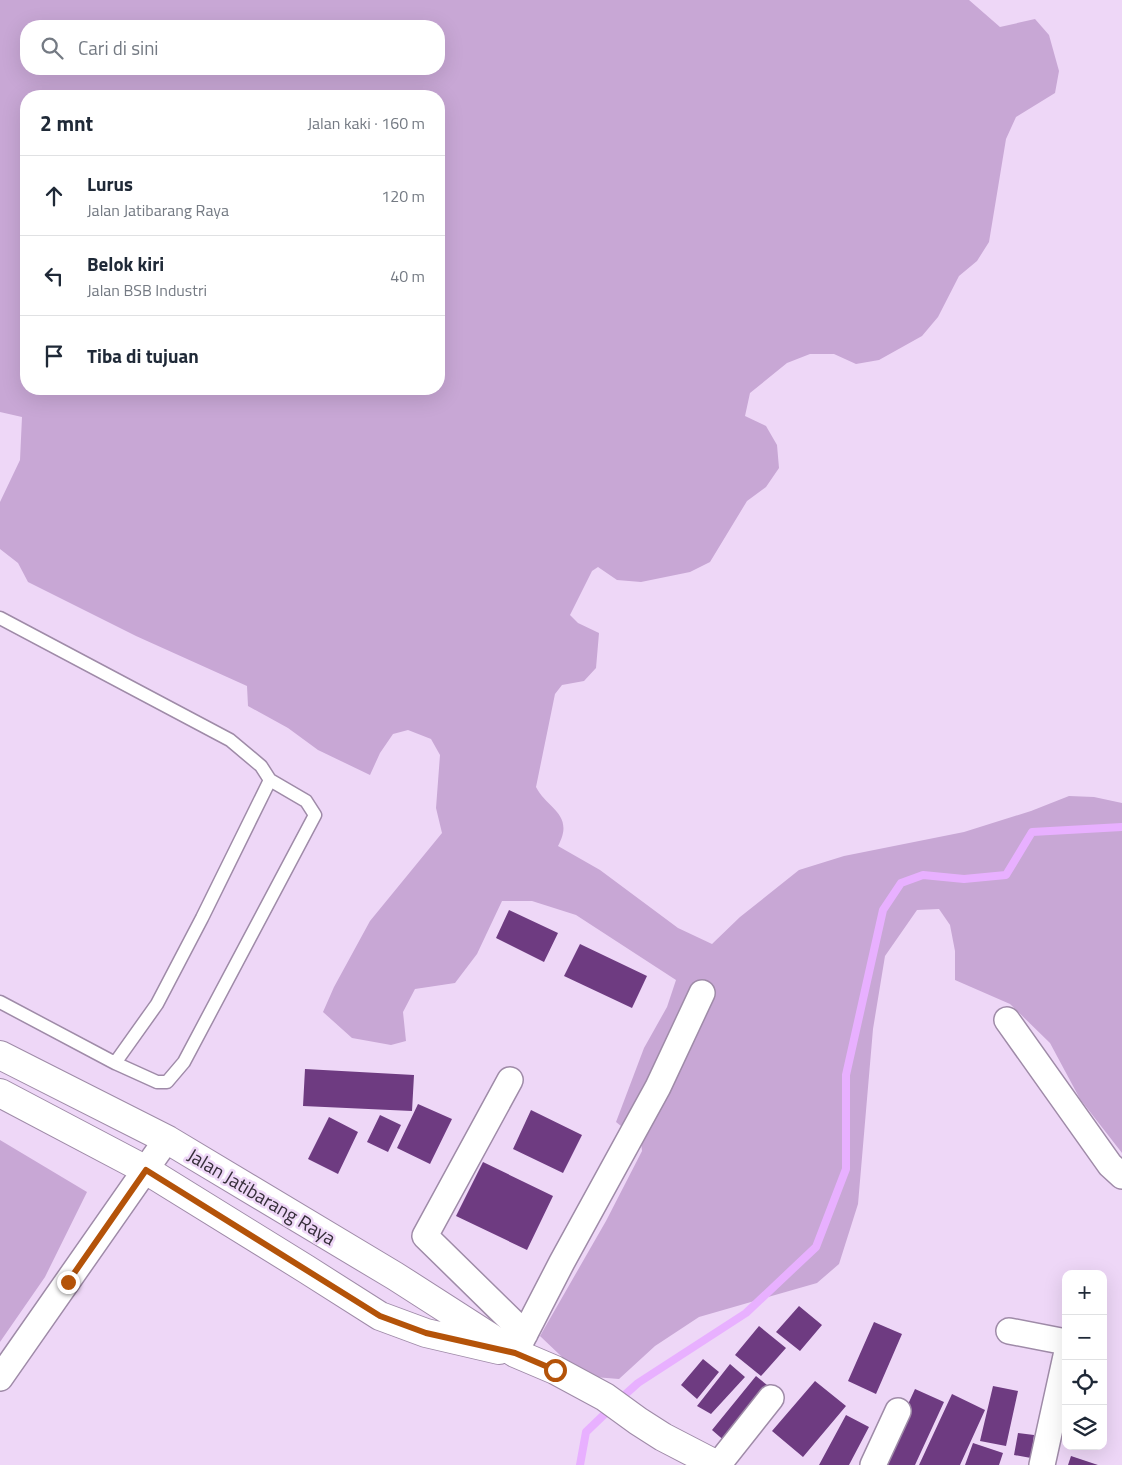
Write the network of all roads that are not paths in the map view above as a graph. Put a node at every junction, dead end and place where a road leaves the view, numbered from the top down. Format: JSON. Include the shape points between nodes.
{"nodes":[{"id":1,"x":0,"y":618,"type":"edge"},
{"id":2,"x":270,"y":780,"type":"junction"},
{"id":3,"x":702,"y":993,"type":"dead end"},
{"id":4,"x":0,"y":1002,"type":"edge"},
{"id":5,"x":1007,"y":1020,"type":"dead end"},
{"id":6,"x":0,"y":1055,"type":"edge"},
{"id":7,"x":115,"y":1063,"type":"junction"},
{"id":8,"x":510,"y":1080,"type":"dead end"},
{"id":9,"x":0,"y":1093,"type":"edge"},
{"id":10,"x":168,"y":1140,"type":"junction"},
{"id":11,"x":146,"y":1170,"type":"junction"},
{"id":12,"x":1122,"y":1176,"type":"edge"},
{"id":13,"x":1010,"y":1332,"type":"dead end"},
{"id":14,"x":1062,"y":1341,"type":"edge"},
{"id":15,"x":520,"y":1344,"type":"junction"},
{"id":16,"x":1065,"y":1360,"type":"edge"},
{"id":17,"x":0,"y":1378,"type":"edge"},
{"id":18,"x":771,"y":1398,"type":"dead end"},
{"id":19,"x":898,"y":1411,"type":"dead end"},
{"id":20,"x":717,"y":1465,"type":"edge"},
{"id":21,"x":874,"y":1465,"type":"edge"},
{"id":22,"x":1042,"y":1465,"type":"edge"}],
"edges":[{"from":1,"to":2,"type":"lane","via":[[230,740],[261,766]]},
{"from":2,"to":7,"type":"lane","via":[[156,1004]]},
{"from":2,"to":7,"type":"lane","via":[[306,801],[315,815],[184,1062],[167,1082],[156,1082]]},
{"from":3,"to":15,"type":"street","via":[[658,1087]]},
{"from":4,"to":7,"type":"lane"},
{"from":5,"to":12,"type":"street","via":[[1110,1165]]},
{"from":6,"to":10,"type":"street","name":"Jalan Jatibarang Raya"},
{"from":8,"to":15,"type":"street","via":[[425,1236]]},
{"from":9,"to":11,"type":"street","name":"Jalan Jatibarang Raya"},
{"from":10,"to":11,"type":"street"},
{"from":10,"to":15,"type":"street","name":"Jalan Jatibarang Raya","via":[[395,1276]]},
{"from":11,"to":15,"type":"street","name":"Jalan Jatibarang Raya","via":[[380,1316],[426,1333]]},
{"from":11,"to":17,"type":"street"},
{"from":13,"to":14,"type":"street"},
{"from":15,"to":20,"type":"street","name":"Jalan Jatibarang Raya","via":[[555,1370],[605,1397],[663,1437]]},
{"from":16,"to":22,"type":"street"},
{"from":18,"to":20,"type":"street"},
{"from":19,"to":21,"type":"street"}]}
